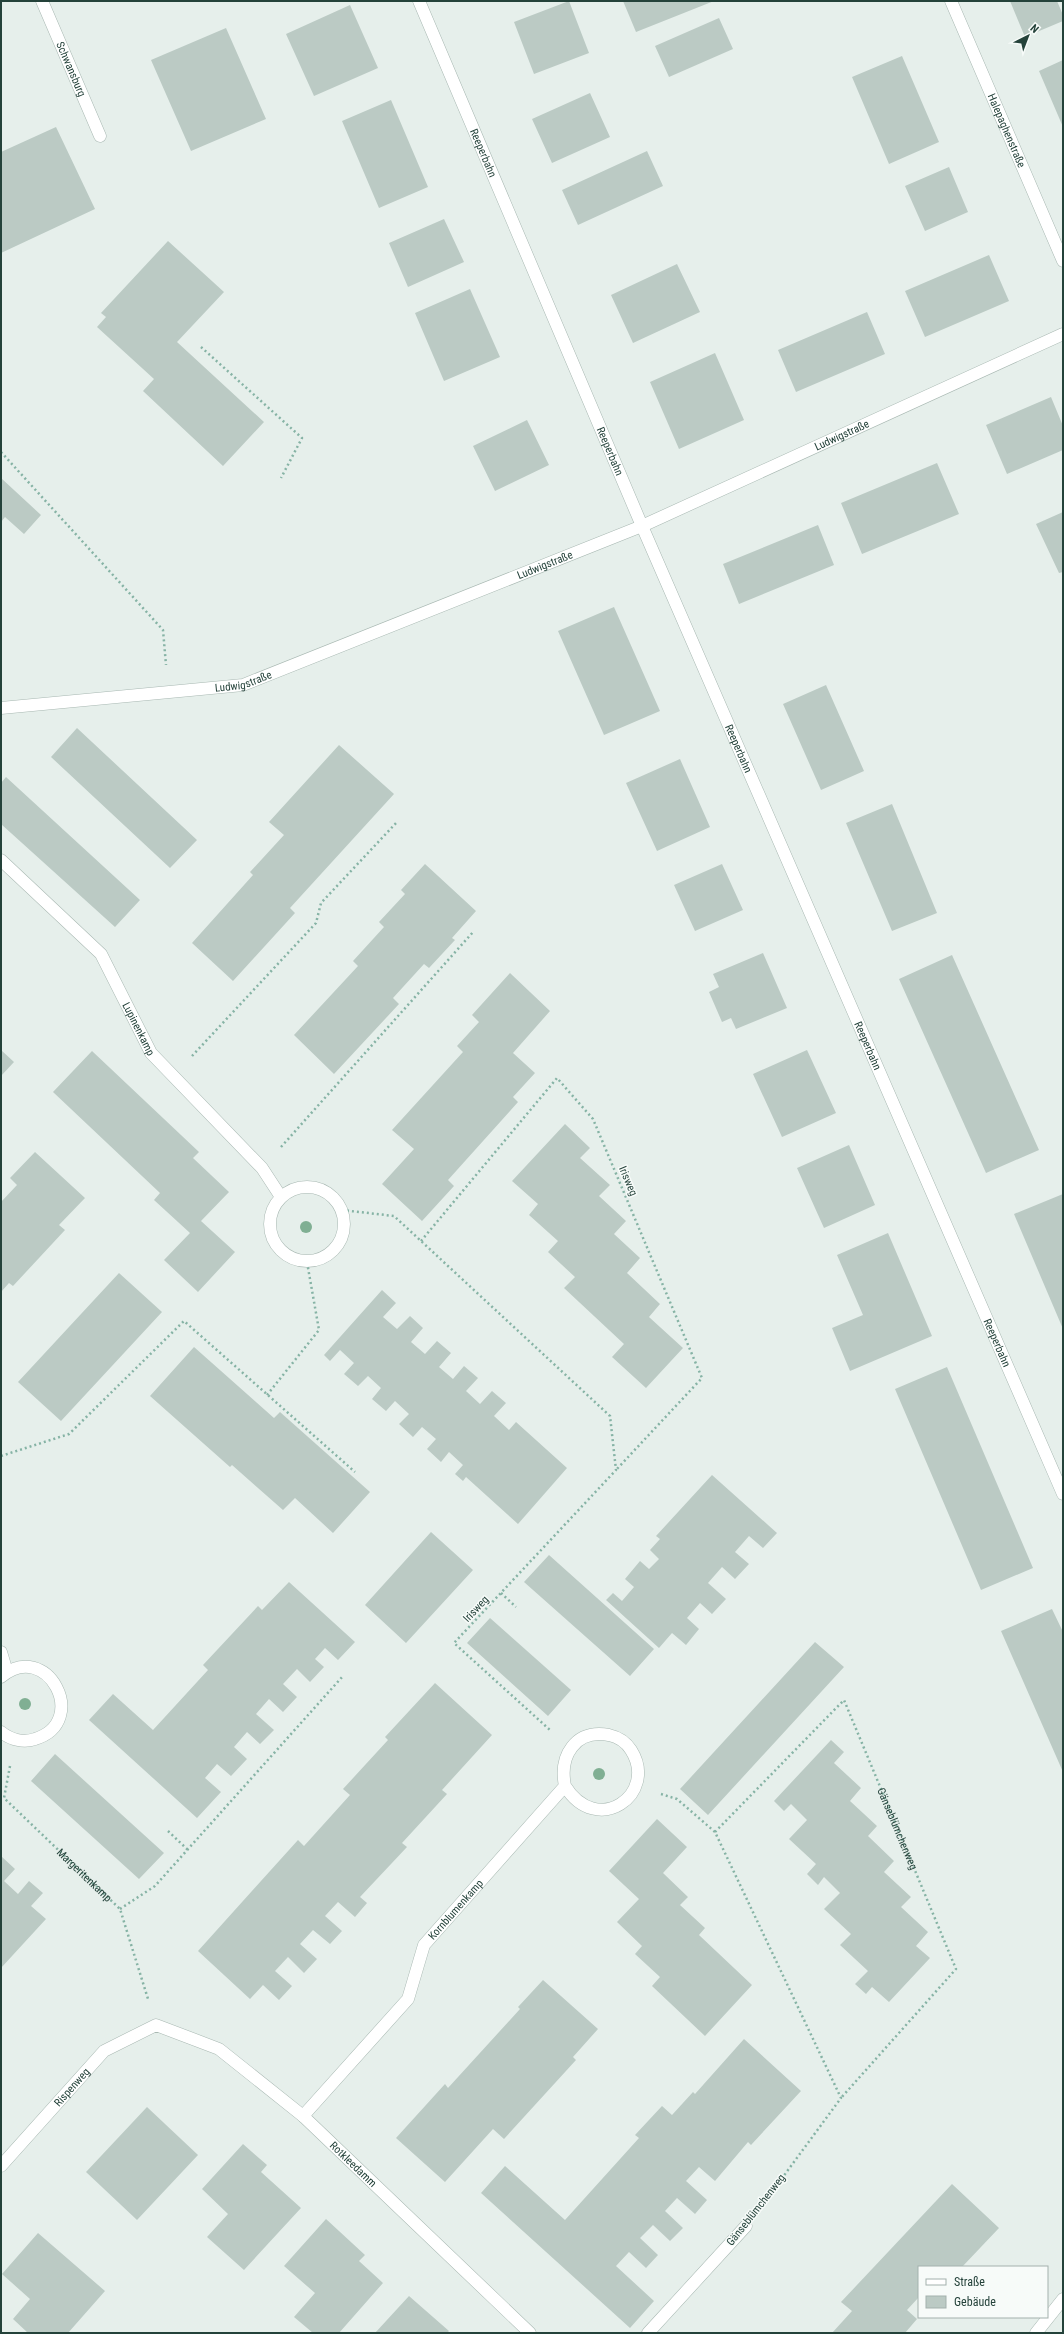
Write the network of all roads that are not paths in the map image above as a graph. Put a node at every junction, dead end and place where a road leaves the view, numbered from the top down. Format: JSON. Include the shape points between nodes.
{"nodes":[{"id":1,"x":42,"y":1,"type":"edge"},
{"id":2,"x":419,"y":1,"type":"edge"},
{"id":3,"x":951,"y":1,"type":"edge"},
{"id":4,"x":100,"y":136,"type":"dead end"},
{"id":5,"x":1063,"y":261,"type":"edge"},
{"id":6,"x":1063,"y":334,"type":"edge"},
{"id":7,"x":642,"y":526,"type":"junction"},
{"id":8,"x":1,"y":708,"type":"edge"},
{"id":9,"x":1,"y":860,"type":"edge"},
{"id":10,"x":281,"y":1197,"type":"junction"},
{"id":11,"x":1063,"y":1494,"type":"edge"},
{"id":12,"x":1,"y":1652,"type":"edge"},
{"id":13,"x":4,"y":1674,"type":"edge"},
{"id":14,"x":1,"y":1732,"type":"edge"},
{"id":15,"x":565,"y":1786,"type":"junction"},
{"id":16,"x":156,"y":2025,"type":"joint"},
{"id":17,"x":303,"y":2116,"type":"junction"},
{"id":18,"x":1,"y":2166,"type":"edge"},
{"id":19,"x":746,"y":2226,"type":"road end"},
{"id":20,"x":1063,"y":2298,"type":"edge"},
{"id":21,"x":1048,"y":2317,"type":"edge"},
{"id":22,"x":1048,"y":2318,"type":"edge"},
{"id":23,"x":530,"y":2333,"type":"edge"},
{"id":24,"x":648,"y":2333,"type":"edge"},
{"id":25,"x":1036,"y":2333,"type":"edge"}],
"edges":[{"from":1,"to":4,"type":"street","name":"Schwansburg"},
{"from":2,"to":7,"type":"street","name":"Reeperbahn"},
{"from":3,"to":5,"type":"street","name":"Halepaghenstraße"},
{"from":6,"to":7,"type":"street","name":"Ludwigstraße"},
{"from":7,"to":8,"type":"street","name":"Ludwigstraße","via":[[243,686]]},
{"from":7,"to":11,"type":"street","name":"Reeperbahn"},
{"from":9,"to":10,"type":"street","name":"Lupinenkamp","via":[[101,954],[151,1053],[262,1168]]},
{"from":10,"to":10,"type":"street","via":[[272,1209],[270,1223],[272,1238],[280,1250],[292,1258],[307,1262],[321,1259],[333,1251],[342,1238],[344,1224],[342,1210],[334,1197],[322,1189],[307,1186],[293,1189]]},
{"from":12,"to":13,"type":"street"},
{"from":13,"to":14,"type":"street","via":[[20,1667],[35,1668],[48,1675],[57,1686],[62,1700],[61,1714],[54,1727],[43,1737],[29,1741],[15,1740]]},
{"from":15,"to":15,"type":"street","via":[[562,1772],[565,1758],[572,1746],[585,1737],[600,1734],[615,1736],[628,1745],[636,1758],[639,1773],[635,1787],[627,1800],[614,1808],[599,1810],[585,1807],[572,1798]]},
{"from":15,"to":17,"type":"street","name":"Kornblumenkamp","via":[[424,1945],[408,1999]]},
{"from":16,"to":17,"type":"street","name":"Rotkleedamm","via":[[219,2049]]},
{"from":16,"to":18,"type":"street","name":"Rispenweg","via":[[104,2051]]},
{"from":17,"to":23,"type":"street","name":"Rotkleedamm"},
{"from":19,"to":24,"type":"street","name":"Gänseblümchenweg"},
{"from":20,"to":21,"type":"street"},
{"from":22,"to":25,"type":"street"}]}
